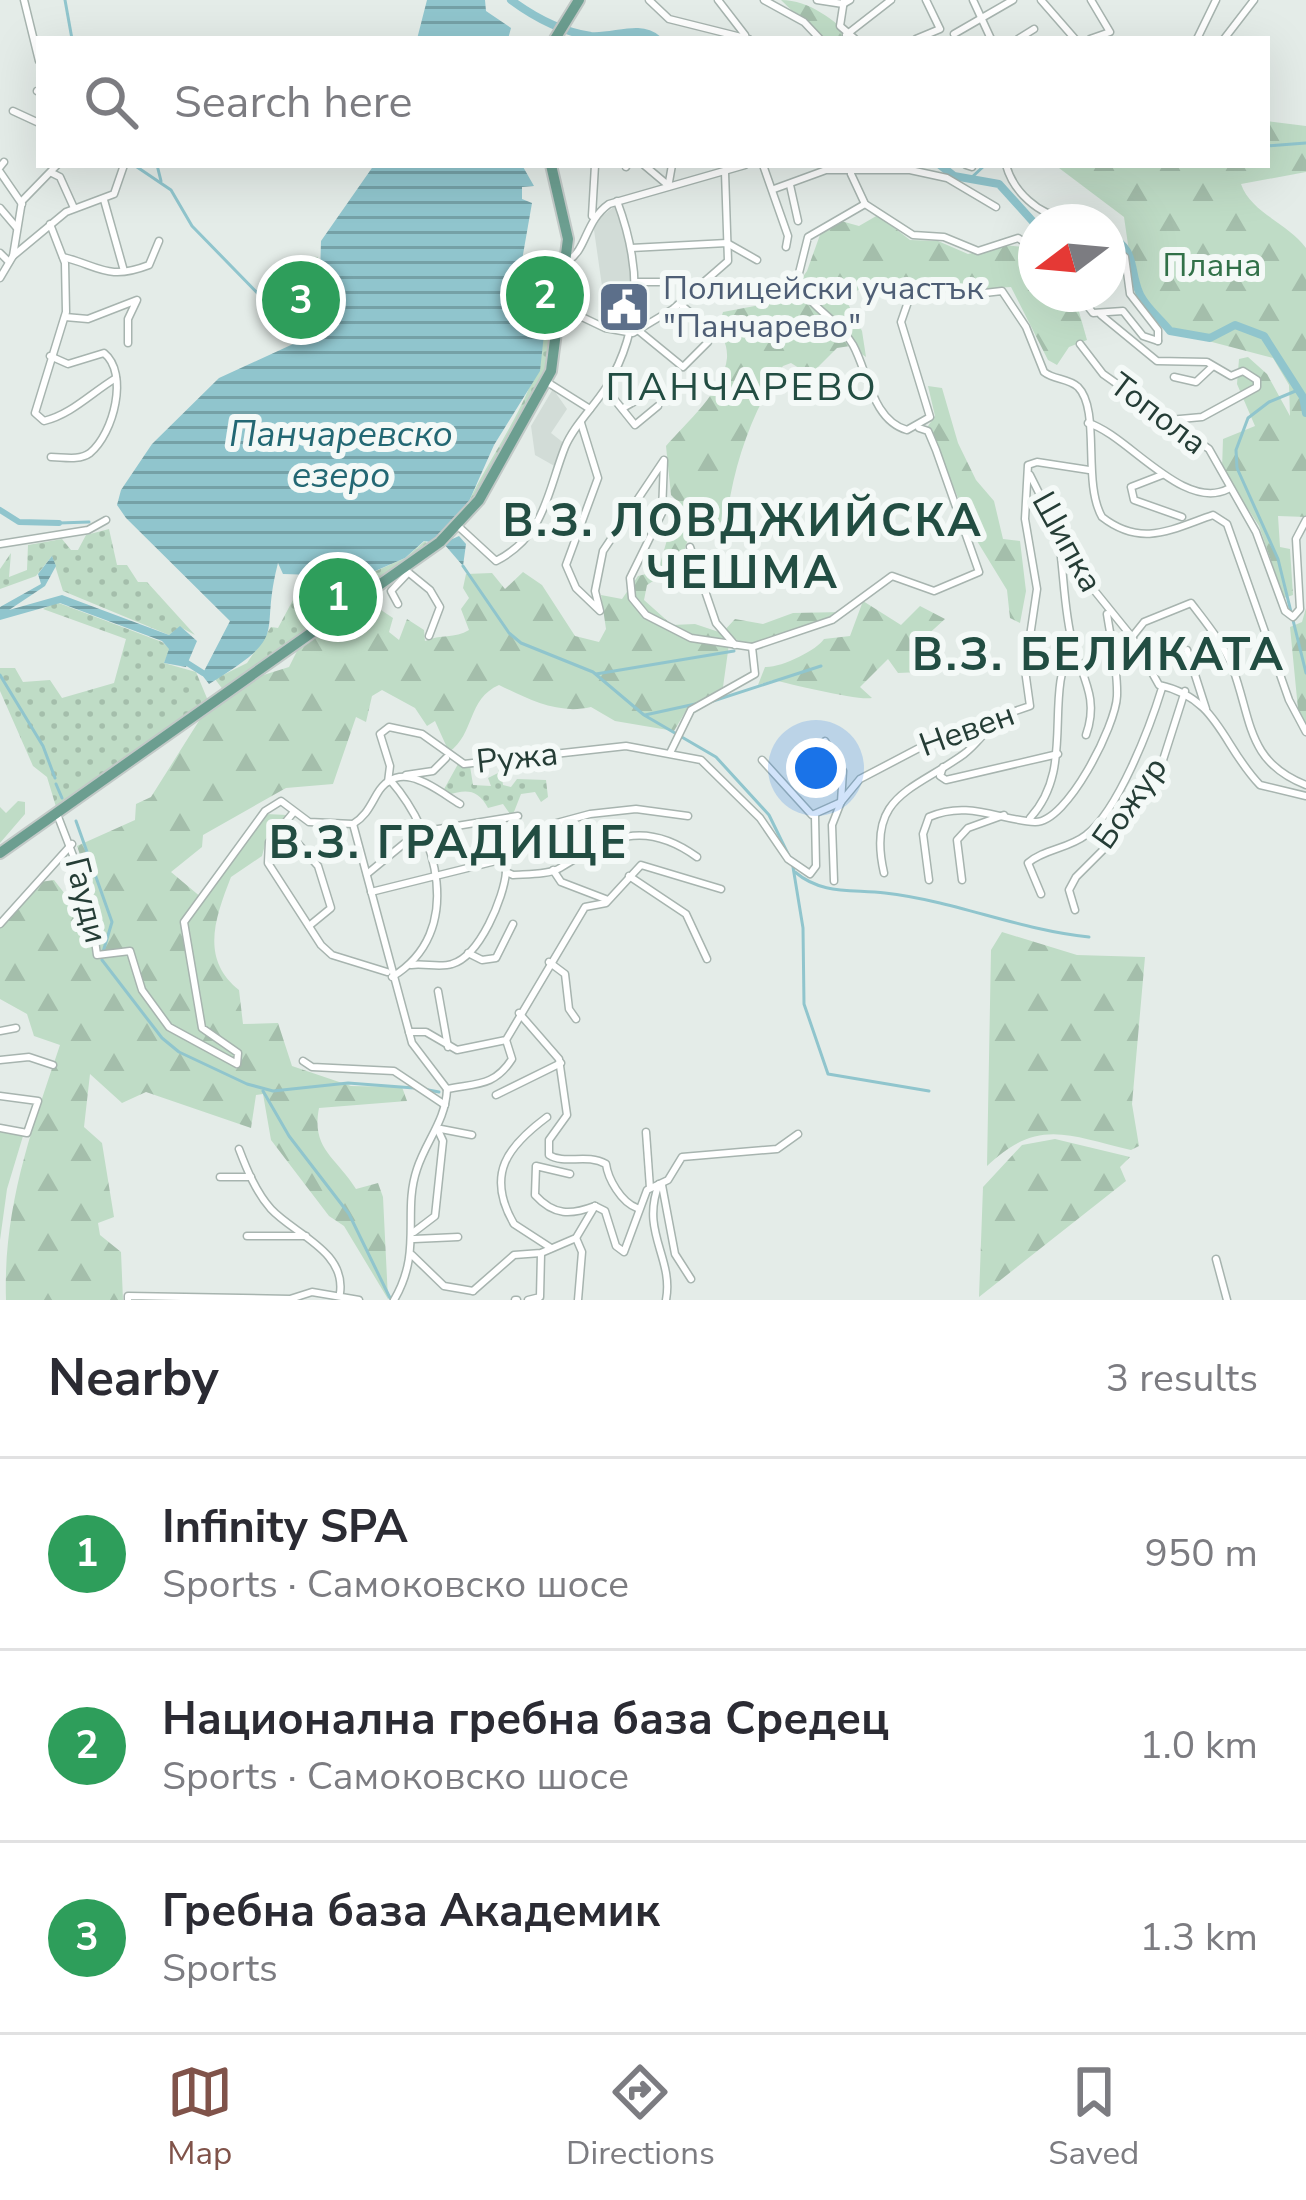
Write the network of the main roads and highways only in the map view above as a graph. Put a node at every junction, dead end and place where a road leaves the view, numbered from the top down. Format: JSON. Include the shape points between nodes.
{"nodes":[{"id":1,"x":576,"y":0,"type":"edge"},
{"id":2,"x":553,"y":36,"type":"edge"},
{"id":3,"x":552,"y":168,"type":"edge"},
{"id":4,"x":0,"y":854,"type":"edge"}],
"edges":[{"from":1,"to":2,"type":"main road"},
{"from":3,"to":4,"type":"main road","via":[[566,214],[568,261],[547,382],[450,534]]}]}
